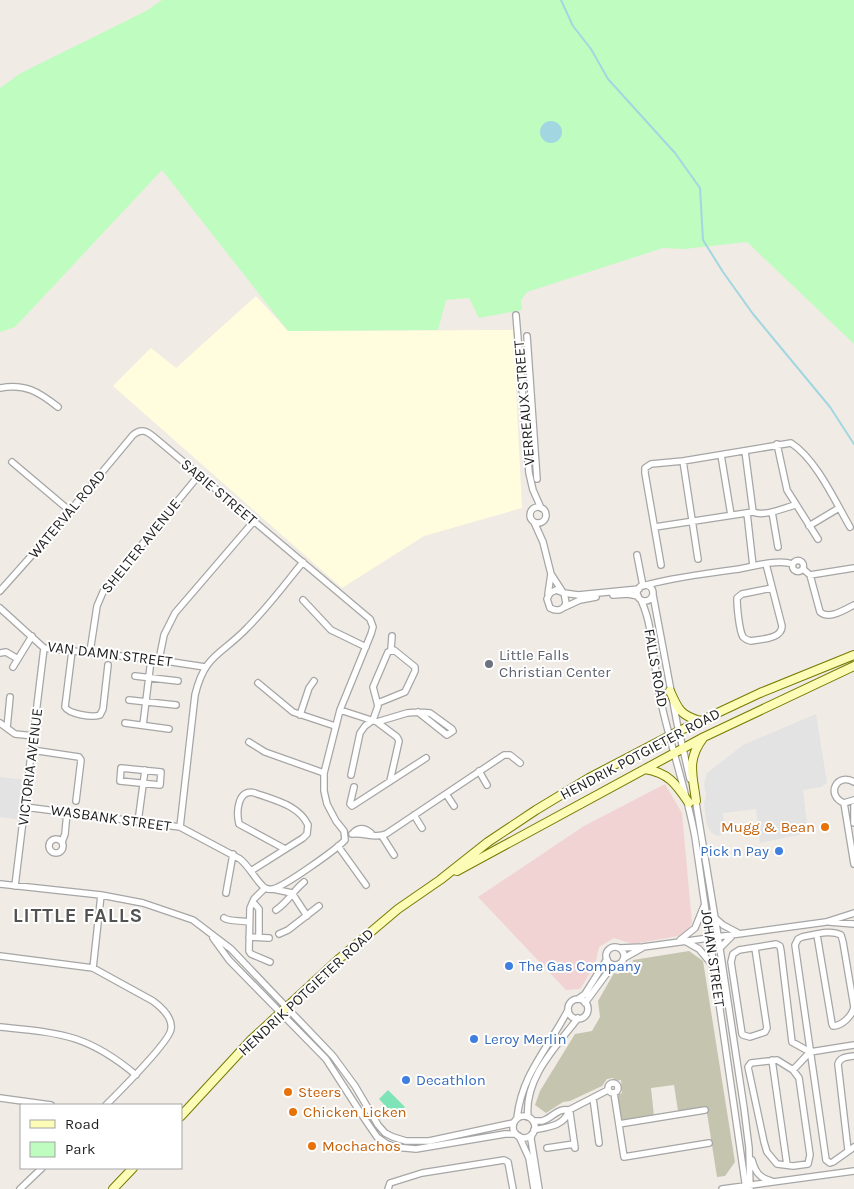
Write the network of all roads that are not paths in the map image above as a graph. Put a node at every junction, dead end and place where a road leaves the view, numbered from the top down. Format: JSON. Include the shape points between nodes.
{"nodes":[{"id":1,"x":516,"y":315,"type":"dead end"},
{"id":2,"x":527,"y":336,"type":"dead end"},
{"id":3,"x":0,"y":388,"type":"edge"},
{"id":4,"x":58,"y":407,"type":"dead end"},
{"id":5,"x":133,"y":435,"type":"joint"},
{"id":6,"x":778,"y":444,"type":"junction"},
{"id":7,"x":745,"y":451,"type":"junction"},
{"id":8,"x":721,"y":455,"type":"junction"},
{"id":9,"x":683,"y":461,"type":"junction"},
{"id":10,"x":12,"y":462,"type":"dead end"},
{"id":11,"x":199,"y":476,"type":"junction"},
{"id":12,"x":537,"y":479,"type":"dead end"},
{"id":13,"x":532,"y":490,"type":"junction"},
{"id":14,"x":796,"y":505,"type":"junction"},
{"id":15,"x":541,"y":508,"type":"junction"},
{"id":16,"x":839,"y":508,"type":"junction"},
{"id":17,"x":70,"y":511,"type":"junction"},
{"id":18,"x":532,"y":511,"type":"junction"},
{"id":19,"x":750,"y":512,"type":"junction"},
{"id":20,"x":772,"y":512,"type":"junction"},
{"id":21,"x":731,"y":515,"type":"junction"},
{"id":22,"x":544,"y":520,"type":"junction"},
{"id":23,"x":254,"y":521,"type":"junction"},
{"id":24,"x":692,"y":521,"type":"junction"},
{"id":25,"x":534,"y":522,"type":"junction"},
{"id":26,"x":655,"y":526,"type":"junction"},
{"id":27,"x":809,"y":526,"type":"junction"},
{"id":28,"x":850,"y":526,"type":"dead end"},
{"id":29,"x":818,"y":540,"type":"dead end"},
{"id":30,"x":543,"y":542,"type":"junction"},
{"id":31,"x":778,"y":547,"type":"dead end"},
{"id":32,"x":637,"y":556,"type":"dead end"},
{"id":33,"x":698,"y":559,"type":"dead end"},
{"id":34,"x":303,"y":562,"type":"junction"},
{"id":35,"x":766,"y":564,"type":"junction"},
{"id":36,"x":661,"y":565,"type":"dead end"},
{"id":37,"x":753,"y":566,"type":"junction"},
{"id":38,"x":854,"y":568,"type":"edge"},
{"id":39,"x":551,"y":574,"type":"junction"},
{"id":40,"x":810,"y":574,"type":"junction"},
{"id":41,"x":666,"y":581,"type":"junction"},
{"id":42,"x":643,"y":587,"type":"junction"},
{"id":43,"x":772,"y":588,"type":"junction"},
{"id":44,"x":0,"y":591,"type":"edge"},
{"id":45,"x":563,"y":592,"type":"junction"},
{"id":46,"x":653,"y":593,"type":"junction"},
{"id":47,"x":548,"y":595,"type":"junction"},
{"id":48,"x":639,"y":598,"type":"junction"},
{"id":49,"x":303,"y":600,"type":"dead end"},
{"id":50,"x":854,"y":605,"type":"edge"},
{"id":51,"x":0,"y":608,"type":"edge"},
{"id":52,"x":563,"y":608,"type":"junction"},
{"id":53,"x":32,"y":636,"type":"junction"},
{"id":54,"x":392,"y":636,"type":"dead end"},
{"id":55,"x":661,"y":642,"type":"junction"},
{"id":56,"x":651,"y":644,"type":"junction"},
{"id":57,"x":366,"y":647,"type":"junction"},
{"id":58,"x":44,"y":648,"type":"junction"},
{"id":59,"x":392,"y":650,"type":"junction"},
{"id":60,"x":72,"y":651,"type":"junction"},
{"id":61,"x":90,"y":652,"type":"junction"},
{"id":62,"x":0,"y":653,"type":"edge"},
{"id":63,"x":854,"y":654,"type":"edge"},
{"id":64,"x":18,"y":659,"type":"junction"},
{"id":65,"x":151,"y":660,"type":"junction"},
{"id":66,"x":160,"y":660,"type":"junction"},
{"id":67,"x":108,"y":665,"type":"dead end"},
{"id":68,"x":854,"y":666,"type":"edge"},
{"id":69,"x":13,"y":667,"type":"dead end"},
{"id":70,"x":205,"y":667,"type":"junction"},
{"id":71,"x":135,"y":676,"type":"dead end"},
{"id":72,"x":149,"y":677,"type":"junction"},
{"id":73,"x":178,"y":681,"type":"dead end"},
{"id":74,"x":314,"y":681,"type":"dead end"},
{"id":75,"x":258,"y":683,"type":"dead end"},
{"id":76,"x":670,"y":691,"type":"junction"},
{"id":77,"x":10,"y":697,"type":"dead end"},
{"id":78,"x":129,"y":700,"type":"dead end"},
{"id":79,"x":146,"y":702,"type":"junction"},
{"id":80,"x":378,"y":704,"type":"junction"},
{"id":81,"x":176,"y":705,"type":"dead end"},
{"id":82,"x":340,"y":710,"type":"junction"},
{"id":83,"x":418,"y":712,"type":"junction"},
{"id":84,"x":300,"y":715,"type":"junction"},
{"id":85,"x":375,"y":721,"type":"junction"},
{"id":86,"x":700,"y":721,"type":"junction"},
{"id":87,"x":0,"y":723,"type":"edge"},
{"id":88,"x":125,"y":724,"type":"dead end"},
{"id":89,"x":143,"y":725,"type":"junction"},
{"id":90,"x":335,"y":726,"type":"junction"},
{"id":91,"x":6,"y":728,"type":"junction"},
{"id":92,"x":169,"y":729,"type":"dead end"},
{"id":93,"x":679,"y":731,"type":"junction"},
{"id":94,"x":34,"y":736,"type":"junction"},
{"id":95,"x":669,"y":737,"type":"junction"},
{"id":96,"x":704,"y":737,"type":"junction"},
{"id":97,"x":248,"y":742,"type":"dead end"},
{"id":98,"x":682,"y":749,"type":"junction"},
{"id":99,"x":32,"y":750,"type":"junction"},
{"id":100,"x":674,"y":753,"type":"junction"},
{"id":101,"x":426,"y":758,"type":"dead end"},
{"id":102,"x":520,"y":763,"type":"dead end"},
{"id":103,"x":644,"y":769,"type":"junction"},
{"id":104,"x":145,"y":770,"type":"junction"},
{"id":105,"x":479,"y":771,"type":"junction"},
{"id":106,"x":324,"y":773,"type":"junction"},
{"id":107,"x":351,"y":774,"type":"dead end"},
{"id":108,"x":390,"y":781,"type":"junction"},
{"id":109,"x":854,"y":782,"type":"edge"},
{"id":110,"x":143,"y":784,"type":"junction"},
{"id":111,"x":487,"y":785,"type":"dead end"},
{"id":112,"x":354,"y":787,"type":"dead end"},
{"id":113,"x":446,"y":794,"type":"junction"},
{"id":114,"x":854,"y":800,"type":"edge"},
{"id":115,"x":76,"y":801,"type":"dead end"},
{"id":116,"x":692,"y":802,"type":"junction"},
{"id":117,"x":844,"y":803,"type":"junction"},
{"id":118,"x":454,"y":806,"type":"dead end"},
{"id":119,"x":854,"y":806,"type":"edge"},
{"id":120,"x":25,"y":807,"type":"junction"},
{"id":121,"x":67,"y":812,"type":"junction"},
{"id":122,"x":414,"y":815,"type":"junction"},
{"id":123,"x":138,"y":822,"type":"junction"},
{"id":124,"x":854,"y":823,"type":"edge"},
{"id":125,"x":180,"y":827,"type":"junction"},
{"id":126,"x":422,"y":828,"type":"dead end"},
{"id":127,"x":345,"y":835,"type":"junction"},
{"id":128,"x":382,"y":836,"type":"junction"},
{"id":129,"x":62,"y":842,"type":"dead end"},
{"id":130,"x":338,"y":846,"type":"junction"},
{"id":131,"x":285,"y":849,"type":"junction"},
{"id":132,"x":233,"y":854,"type":"junction"},
{"id":133,"x":394,"y":855,"type":"dead end"},
{"id":134,"x":854,"y":864,"type":"edge"},
{"id":135,"x":251,"y":871,"type":"junction"},
{"id":136,"x":440,"y":880,"type":"junction"},
{"id":137,"x":304,"y":882,"type":"dead end"},
{"id":138,"x":0,"y":884,"type":"edge"},
{"id":139,"x":366,"y":885,"type":"dead end"},
{"id":140,"x":15,"y":886,"type":"junction"},
{"id":141,"x":265,"y":888,"type":"junction"},
{"id":142,"x":273,"y":889,"type":"junction"},
{"id":143,"x":226,"y":893,"type":"dead end"},
{"id":144,"x":292,"y":893,"type":"junction"},
{"id":145,"x":101,"y":896,"type":"junction"},
{"id":146,"x":252,"y":902,"type":"junction"},
{"id":147,"x":705,"y":904,"type":"junction"},
{"id":148,"x":319,"y":906,"type":"dead end"},
{"id":149,"x":276,"y":910,"type":"dead end"},
{"id":150,"x":854,"y":913,"type":"edge"},
{"id":151,"x":307,"y":916,"type":"junction"},
{"id":152,"x":224,"y":918,"type":"dead end"},
{"id":153,"x":715,"y":918,"type":"junction"},
{"id":154,"x":249,"y":922,"type":"junction"},
{"id":155,"x":826,"y":922,"type":"junction"},
{"id":156,"x":854,"y":923,"type":"edge"},
{"id":157,"x":279,"y":934,"type":"dead end"},
{"id":158,"x":736,"y":934,"type":"junction"},
{"id":159,"x":817,"y":935,"type":"junction"},
{"id":160,"x":718,"y":936,"type":"junction"},
{"id":161,"x":249,"y":937,"type":"junction"},
{"id":162,"x":259,"y":937,"type":"junction"},
{"id":163,"x":710,"y":937,"type":"junction"},
{"id":164,"x":270,"y":938,"type":"dead end"},
{"id":165,"x":685,"y":941,"type":"junction"},
{"id":166,"x":678,"y":942,"type":"junction"},
{"id":167,"x":643,"y":947,"type":"junction"},
{"id":168,"x":620,"y":948,"type":"junction"},
{"id":169,"x":720,"y":948,"type":"junction"},
{"id":170,"x":755,"y":948,"type":"junction"},
{"id":171,"x":0,"y":956,"type":"edge"},
{"id":172,"x":624,"y":958,"type":"junction"},
{"id":173,"x":606,"y":959,"type":"junction"},
{"id":174,"x":270,"y":962,"type":"dead end"},
{"id":175,"x":613,"y":965,"type":"junction"},
{"id":176,"x":714,"y":967,"type":"junction"},
{"id":177,"x":93,"y":968,"type":"junction"},
{"id":178,"x":578,"y":999,"type":"junction"},
{"id":179,"x":585,"y":1003,"type":"junction"},
{"id":180,"x":283,"y":1010,"type":"junction"},
{"id":181,"x":568,"y":1010,"type":"junction"},
{"id":182,"x":578,"y":1018,"type":"junction"},
{"id":183,"x":0,"y":1027,"type":"edge"},
{"id":184,"x":854,"y":1045,"type":"edge"},
{"id":185,"x":810,"y":1052,"type":"junction"},
{"id":186,"x":854,"y":1056,"type":"edge"},
{"id":187,"x":772,"y":1060,"type":"junction"},
{"id":188,"x":793,"y":1070,"type":"junction"},
{"id":189,"x":136,"y":1074,"type":"junction"},
{"id":190,"x":0,"y":1098,"type":"edge"},
{"id":191,"x":593,"y":1098,"type":"junction"},
{"id":192,"x":44,"y":1104,"type":"edge"},
{"id":193,"x":107,"y":1104,"type":"edge"},
{"id":194,"x":570,"y":1110,"type":"junction"},
{"id":195,"x":705,"y":1110,"type":"dead end"},
{"id":196,"x":182,"y":1115,"type":"edge"},
{"id":197,"x":531,"y":1119,"type":"junction"},
{"id":198,"x":515,"y":1121,"type":"junction"},
{"id":199,"x":619,"y":1124,"type":"junction"},
{"id":200,"x":533,"y":1132,"type":"junction"},
{"id":201,"x":517,"y":1135,"type":"junction"},
{"id":202,"x":599,"y":1143,"type":"dead end"},
{"id":203,"x":709,"y":1143,"type":"dead end"},
{"id":204,"x":547,"y":1148,"type":"dead end"},
{"id":205,"x":749,"y":1148,"type":"junction"},
{"id":206,"x":851,"y":1149,"type":"edge"},
{"id":207,"x":744,"y":1164,"type":"junction"},
{"id":208,"x":787,"y":1165,"type":"junction"},
{"id":209,"x":41,"y":1169,"type":"edge"},
{"id":210,"x":133,"y":1169,"type":"edge"},
{"id":211,"x":854,"y":1171,"type":"edge"},
{"id":212,"x":821,"y":1176,"type":"junction"},
{"id":213,"x":775,"y":1182,"type":"junction"},
{"id":214,"x":748,"y":1188,"type":"edge"},
{"id":215,"x":20,"y":1189,"type":"edge"},
{"id":216,"x":113,"y":1189,"type":"edge"},
{"id":217,"x":388,"y":1189,"type":"edge"},
{"id":218,"x":513,"y":1189,"type":"edge"},
{"id":219,"x":534,"y":1189,"type":"edge"},
{"id":220,"x":539,"y":1189,"type":"edge"},
{"id":221,"x":725,"y":1189,"type":"edge"},
{"id":222,"x":737,"y":1189,"type":"edge"}],
"edges":[{"from":1,"to":13,"type":"street","name":"VERREAUX STREET"},
{"from":2,"to":12,"type":"street"},
{"from":3,"to":4,"type":"street","via":[[34,390]]},
{"from":5,"to":11,"type":"street","name":"SABIE STREET","via":[[138,431],[147,432]]},
{"from":5,"to":17,"type":"street","name":"WATERVAL ROAD"},
{"from":6,"to":7,"type":"street"},
{"from":6,"to":14,"type":"street","via":[[787,490]]},
{"from":6,"to":16,"type":"street","via":[[796,446],[819,474]]},
{"from":7,"to":8,"type":"street"},
{"from":7,"to":19,"type":"street"},
{"from":8,"to":9,"type":"street"},
{"from":8,"to":21,"type":"street"},
{"from":9,"to":24,"type":"street"},
{"from":9,"to":26,"type":"street","via":[[651,464],[646,468]]},
{"from":10,"to":17,"type":"street"},
{"from":11,"to":23,"type":"street","name":"SABIE STREET"},
{"from":11,"to":61,"type":"street","name":"SHELTER AVENUE","via":[[103,592],[97,606]]},
{"from":13,"to":15,"type":"street","name":"VERREAUX STREET"},
{"from":13,"to":18,"type":"street","name":"VERREAUX STREET"},
{"from":14,"to":20,"type":"street"},
{"from":14,"to":27,"type":"street"},
{"from":15,"to":18,"type":"street"},
{"from":15,"to":22,"type":"street","via":[[546,513]]},
{"from":16,"to":27,"type":"street"},
{"from":16,"to":28,"type":"street"},
{"from":17,"to":44,"type":"street","name":"WATERVAL ROAD"},
{"from":18,"to":25,"type":"street","via":[[530,516]]},
{"from":19,"to":20,"type":"street"},
{"from":19,"to":21,"type":"street"},
{"from":19,"to":37,"type":"street"},
{"from":20,"to":31,"type":"street"},
{"from":21,"to":24,"type":"street"},
{"from":22,"to":25,"type":"street"},
{"from":22,"to":30,"type":"street"},
{"from":23,"to":34,"type":"street","name":"SABIE STREET"},
{"from":23,"to":66,"type":"street","via":[[175,613],[164,635]]},
{"from":24,"to":26,"type":"street"},
{"from":24,"to":33,"type":"street"},
{"from":25,"to":30,"type":"street"},
{"from":26,"to":36,"type":"street"},
{"from":27,"to":29,"type":"street"},
{"from":30,"to":39,"type":"street"},
{"from":32,"to":42,"type":"street"},
{"from":34,"to":57,"type":"street","name":"SABIE STREET","via":[[370,619],[373,627]]},
{"from":34,"to":70,"type":"street","via":[[255,620]]},
{"from":35,"to":37,"type":"street"},
{"from":35,"to":40,"type":"street","via":[[793,564],[795,571],[803,569]]},
{"from":35,"to":43,"type":"street"},
{"from":37,"to":41,"type":"street"},
{"from":38,"to":40,"type":"street"},
{"from":39,"to":45,"type":"street"},
{"from":39,"to":47,"type":"street"},
{"from":40,"to":50,"type":"street","via":[[822,614],[830,616]]},
{"from":41,"to":42,"type":"street"},
{"from":41,"to":46,"type":"street"},
{"from":42,"to":45,"type":"street","via":[[586,594]]},
{"from":42,"to":46,"type":"street","via":[[651,588]]},
{"from":42,"to":48,"type":"street"},
{"from":43,"to":43,"type":"street","via":[[781,632],[750,641],[744,639],[737,598]]},
{"from":45,"to":47,"type":"street","via":[[556,590]]},
{"from":45,"to":52,"type":"street","via":[[566,603]]},
{"from":46,"to":48,"type":"street","via":[[649,601]]},
{"from":46,"to":55,"type":"street","name":"FALLS ROAD"},
{"from":47,"to":52,"type":"street","via":[[550,608]]},
{"from":48,"to":52,"type":"street","via":[[625,594],[594,598]]},
{"from":48,"to":56,"type":"street","name":"FALLS ROAD","via":[[647,616]]},
{"from":49,"to":57,"type":"street","via":[[331,630]]},
{"from":51,"to":53,"type":"street","name":"VAN DAMN STREET"},
{"from":53,"to":58,"type":"street","name":"VAN DAMN STREET"},
{"from":53,"to":64,"type":"street"},
{"from":54,"to":59,"type":"street"},
{"from":55,"to":56,"type":"street"},
{"from":55,"to":76,"type":"street","name":"FALLS ROAD"},
{"from":56,"to":95,"type":"street","name":"FALLS ROAD"},
{"from":57,"to":82,"type":"street","name":"SABIE STREET"},
{"from":58,"to":60,"type":"street","name":"VAN DAMN STREET"},
{"from":58,"to":94,"type":"street","name":"VICTORIA AVENUE"},
{"from":59,"to":80,"type":"street","via":[[388,652],[373,687]]},
{"from":59,"to":80,"type":"street","via":[[416,670],[405,692]]},
{"from":60,"to":61,"type":"street","name":"VAN DAMN STREET"},
{"from":60,"to":67,"type":"street","via":[[64,707],[68,711],[94,717],[100,715]]},
{"from":61,"to":65,"type":"street","name":"VAN DAMN STREET"},
{"from":62,"to":64,"type":"street","via":[[6,652]]},
{"from":63,"to":86,"type":"main road","name":"HENDRIK POTGIETER ROAD"},
{"from":64,"to":69,"type":"street"},
{"from":65,"to":66,"type":"street","name":"VAN DAMN STREET"},
{"from":65,"to":72,"type":"street"},
{"from":66,"to":70,"type":"street","name":"VAN DAMN STREET"},
{"from":68,"to":96,"type":"main road","name":"HENDRIK POTGIETER ROAD"},
{"from":70,"to":125,"type":"street","via":[[199,677],[196,695]]},
{"from":71,"to":72,"type":"street"},
{"from":72,"to":73,"type":"street"},
{"from":72,"to":79,"type":"street"},
{"from":74,"to":84,"type":"street","via":[[308,688]]},
{"from":75,"to":84,"type":"street","via":[[285,707]]},
{"from":76,"to":86,"type":"main road","via":[[679,711]]},
{"from":76,"to":93,"type":"street","name":"FALLS ROAD"},
{"from":77,"to":91,"type":"street"},
{"from":78,"to":79,"type":"street"},
{"from":79,"to":81,"type":"street"},
{"from":79,"to":89,"type":"street"},
{"from":80,"to":85,"type":"street"},
{"from":82,"to":85,"type":"street"},
{"from":82,"to":90,"type":"street","name":"SABIE STREET"},
{"from":83,"to":83,"type":"street","via":[[447,735],[452,731],[434,714]]},
{"from":83,"to":85,"type":"street"},
{"from":84,"to":90,"type":"street"},
{"from":85,"to":107,"type":"street","via":[[360,733]]},
{"from":85,"to":108,"type":"street","via":[[397,736],[399,741]]},
{"from":86,"to":93,"type":"main road","name":"HENDRIK POTGIETER ROAD"},
{"from":87,"to":91,"type":"street"},
{"from":88,"to":89,"type":"street"},
{"from":89,"to":92,"type":"street"},
{"from":90,"to":106,"type":"street","name":"SABIE STREET"},
{"from":91,"to":94,"type":"street","via":[[15,734]]},
{"from":93,"to":95,"type":"main road","name":"HENDRIK POTGIETER ROAD"},
{"from":93,"to":98,"type":"street","name":"FALLS ROAD"},
{"from":94,"to":99,"type":"street","name":"VICTORIA AVENUE"},
{"from":95,"to":100,"type":"street","name":"FALLS ROAD"},
{"from":95,"to":136,"type":"main road","name":"HENDRIK POTGIETER ROAD","via":[[589,778],[536,810]]},
{"from":96,"to":98,"type":"main road","name":"HENDRIK POTGIETER ROAD"},
{"from":96,"to":116,"type":"main road","via":[[695,749],[692,761]]},
{"from":97,"to":106,"type":"street","via":[[265,752]]},
{"from":98,"to":100,"type":"main road","name":"HENDRIK POTGIETER ROAD"},
{"from":98,"to":116,"type":"street","name":"JOHAN STREET"},
{"from":99,"to":115,"type":"street","via":[[80,757]]},
{"from":99,"to":120,"type":"street","name":"VICTORIA AVENUE"},
{"from":100,"to":103,"type":"main road","name":"HENDRIK POTGIETER ROAD"},
{"from":100,"to":116,"type":"street","name":"JOHAN STREET"},
{"from":101,"to":108,"type":"street"},
{"from":102,"to":105,"type":"street","via":[[506,754]]},
{"from":103,"to":116,"type":"main road","via":[[670,778]]},
{"from":103,"to":136,"type":"main road","name":"HENDRIK POTGIETER ROAD"},
{"from":104,"to":110,"type":"street"},
{"from":104,"to":110,"type":"street","via":[[161,772],[161,784]]},
{"from":104,"to":110,"type":"street","via":[[120,770],[120,781]]},
{"from":105,"to":111,"type":"street"},
{"from":105,"to":113,"type":"street"},
{"from":106,"to":127,"type":"street","name":"SABIE STREET","via":[[327,804]]},
{"from":108,"to":112,"type":"street","via":[[352,806]]},
{"from":109,"to":117,"type":"street","via":[[843,780],[836,786],[836,798]]},
{"from":110,"to":123,"type":"street"},
{"from":113,"to":118,"type":"street"},
{"from":113,"to":122,"type":"street"},
{"from":114,"to":117,"type":"street"},
{"from":116,"to":147,"type":"street","name":"JOHAN STREET"},
{"from":116,"to":153,"type":"street","name":"JOHAN STREET"},
{"from":117,"to":134,"type":"street"},
{"from":119,"to":124,"type":"street"},
{"from":120,"to":121,"type":"street","name":"WASBANK STREET"},
{"from":120,"to":140,"type":"street","name":"VICTORIA AVENUE"},
{"from":121,"to":123,"type":"street","name":"WASBANK STREET"},
{"from":121,"to":129,"type":"street"},
{"from":122,"to":126,"type":"street"},
{"from":122,"to":128,"type":"street"},
{"from":123,"to":125,"type":"street","name":"WASBANK STREET"},
{"from":125,"to":132,"type":"street","name":"WASBANK STREET"},
{"from":127,"to":128,"type":"street"},
{"from":127,"to":130,"type":"street"},
{"from":128,"to":133,"type":"street"},
{"from":130,"to":139,"type":"street"},
{"from":130,"to":142,"type":"street"},
{"from":131,"to":131,"type":"street","via":[[239,824],[244,792],[291,807],[307,822],[307,834]]},
{"from":131,"to":135,"type":"street"},
{"from":132,"to":135,"type":"street","name":"WASBANK STREET"},
{"from":132,"to":143,"type":"street"},
{"from":135,"to":141,"type":"street","name":"WASBANK STREET"},
{"from":136,"to":180,"type":"main road","name":"HENDRIK POTGIETER ROAD","via":[[398,909]]},
{"from":137,"to":144,"type":"street"},
{"from":138,"to":140,"type":"street"},
{"from":140,"to":145,"type":"street"},
{"from":141,"to":142,"type":"street"},
{"from":141,"to":146,"type":"street"},
{"from":142,"to":144,"type":"street"},
{"from":144,"to":149,"type":"street","via":[[287,902]]},
{"from":144,"to":151,"type":"street"},
{"from":145,"to":177,"type":"street"},
{"from":145,"to":180,"type":"street","via":[[143,903],[193,920],[209,933],[229,960]]},
{"from":146,"to":154,"type":"street"},
{"from":146,"to":162,"type":"street","via":[[258,909]]},
{"from":147,"to":163,"type":"street","name":"JOHAN STREET"},
{"from":147,"to":166,"type":"street","via":[[695,928]]},
{"from":148,"to":151,"type":"street"},
{"from":150,"to":155,"type":"street"},
{"from":150,"to":156,"type":"street"},
{"from":151,"to":157,"type":"street"},
{"from":152,"to":154,"type":"street"},
{"from":153,"to":158,"type":"street"},
{"from":153,"to":160,"type":"street","name":"JOHAN STREET"},
{"from":154,"to":161,"type":"street"},
{"from":155,"to":156,"type":"street"},
{"from":155,"to":158,"type":"street"},
{"from":158,"to":160,"type":"street"},
{"from":158,"to":169,"type":"street"},
{"from":159,"to":159,"type":"street","via":[[838,933],[843,942],[854,1007],[851,1014],[836,1026],[830,1021]]},
{"from":159,"to":185,"type":"street","via":[[798,939],[795,945]]},
{"from":160,"to":163,"type":"street"},
{"from":160,"to":169,"type":"street","name":"JOHAN STREET"},
{"from":161,"to":162,"type":"street"},
{"from":161,"to":174,"type":"street","via":[[250,953]]},
{"from":162,"to":164,"type":"street"},
{"from":163,"to":165,"type":"street"},
{"from":163,"to":176,"type":"street","name":"JOHAN STREET"},
{"from":165,"to":166,"type":"street"},
{"from":165,"to":176,"type":"street","via":[[699,949]]},
{"from":166,"to":167,"type":"street"},
{"from":167,"to":168,"type":"street"},
{"from":167,"to":172,"type":"street"},
{"from":168,"to":172,"type":"street"},
{"from":168,"to":173,"type":"street","via":[[610,948]]},
{"from":169,"to":205,"type":"street","name":"JOHAN STREET"},
{"from":170,"to":170,"type":"street","via":[[735,951],[732,958],[742,1034],[746,1036],[765,1032],[767,1028]]},
{"from":170,"to":185,"type":"street","via":[[772,944],[780,946],[792,1042]]},
{"from":171,"to":177,"type":"street"},
{"from":172,"to":175,"type":"street","via":[[621,963]]},
{"from":173,"to":175,"type":"street"},
{"from":173,"to":178,"type":"street","via":[[585,994]]},
{"from":175,"to":179,"type":"street"},
{"from":176,"to":207,"type":"street","name":"JOHAN STREET"},
{"from":177,"to":189,"type":"street","via":[[153,1001],[168,1016],[170,1034]]},
{"from":178,"to":179,"type":"street"},
{"from":178,"to":181,"type":"street","via":[[570,1002]]},
{"from":179,"to":182,"type":"street","via":[[587,1012]]},
{"from":180,"to":196,"type":"main road","name":"HENDRIK POTGIETER ROAD"},
{"from":180,"to":198,"type":"street","via":[[333,1056],[378,1125],[390,1136],[429,1141]]},
{"from":180,"to":201,"type":"street","via":[[326,1059],[368,1124],[387,1144],[416,1149],[505,1134]]},
{"from":181,"to":182,"type":"street","via":[[570,1015]]},
{"from":181,"to":198,"type":"street","via":[[530,1071],[521,1092]]},
{"from":182,"to":197,"type":"street","via":[[539,1071],[528,1095]]},
{"from":183,"to":189,"type":"street","via":[[83,1040]]},
{"from":184,"to":185,"type":"street"},
{"from":185,"to":188,"type":"street"},
{"from":185,"to":206,"type":"street","via":[[824,1158],[834,1162]]},
{"from":186,"to":206,"type":"street","via":[[842,1058],[838,1064]]},
{"from":187,"to":188,"type":"street","via":[[781,1061]]},
{"from":187,"to":208,"type":"street"},
{"from":187,"to":208,"type":"street","via":[[751,1063],[748,1071],[767,1152],[777,1164]]},
{"from":188,"to":208,"type":"street","via":[[799,1078],[810,1158],[808,1164]]},
{"from":189,"to":193,"type":"street"},
{"from":190,"to":192,"type":"street"},
{"from":191,"to":194,"type":"street"},
{"from":191,"to":199,"type":"street","via":[[611,1092]]},
{"from":191,"to":202,"type":"street"},
{"from":194,"to":197,"type":"street","via":[[558,1111],[543,1121]]},
{"from":194,"to":200,"type":"street","via":[[568,1118],[560,1123]]},
{"from":194,"to":204,"type":"street","via":[[574,1146]]},
{"from":195,"to":199,"type":"street"},
{"from":197,"to":198,"type":"street","via":[[522,1116]]},
{"from":197,"to":200,"type":"street"},
{"from":198,"to":201,"type":"street","via":[[513,1129]]},
{"from":199,"to":203,"type":"street","via":[[624,1157]]},
{"from":200,"to":201,"type":"street","via":[[525,1137]]},
{"from":200,"to":220,"type":"street","via":[[531,1140]]},
{"from":201,"to":219,"type":"street","via":[[528,1158]]},
{"from":205,"to":213,"type":"street","name":"JOHAN STREET","via":[[757,1174]]},
{"from":205,"to":214,"type":"street","name":"JOHAN STREET"},
{"from":207,"to":214,"type":"street","name":"JOHAN STREET"},
{"from":207,"to":221,"type":"street","via":[[741,1180]]},
{"from":209,"to":215,"type":"street"},
{"from":210,"to":216,"type":"main road"},
{"from":211,"to":212,"type":"street"},
{"from":212,"to":213,"type":"street"},
{"from":212,"to":214,"type":"street"},
{"from":213,"to":214,"type":"street"},
{"from":214,"to":221,"type":"street"},
{"from":214,"to":222,"type":"street"},
{"from":217,"to":218,"type":"street","via":[[390,1183],[422,1173],[504,1160],[508,1162]]}]}
